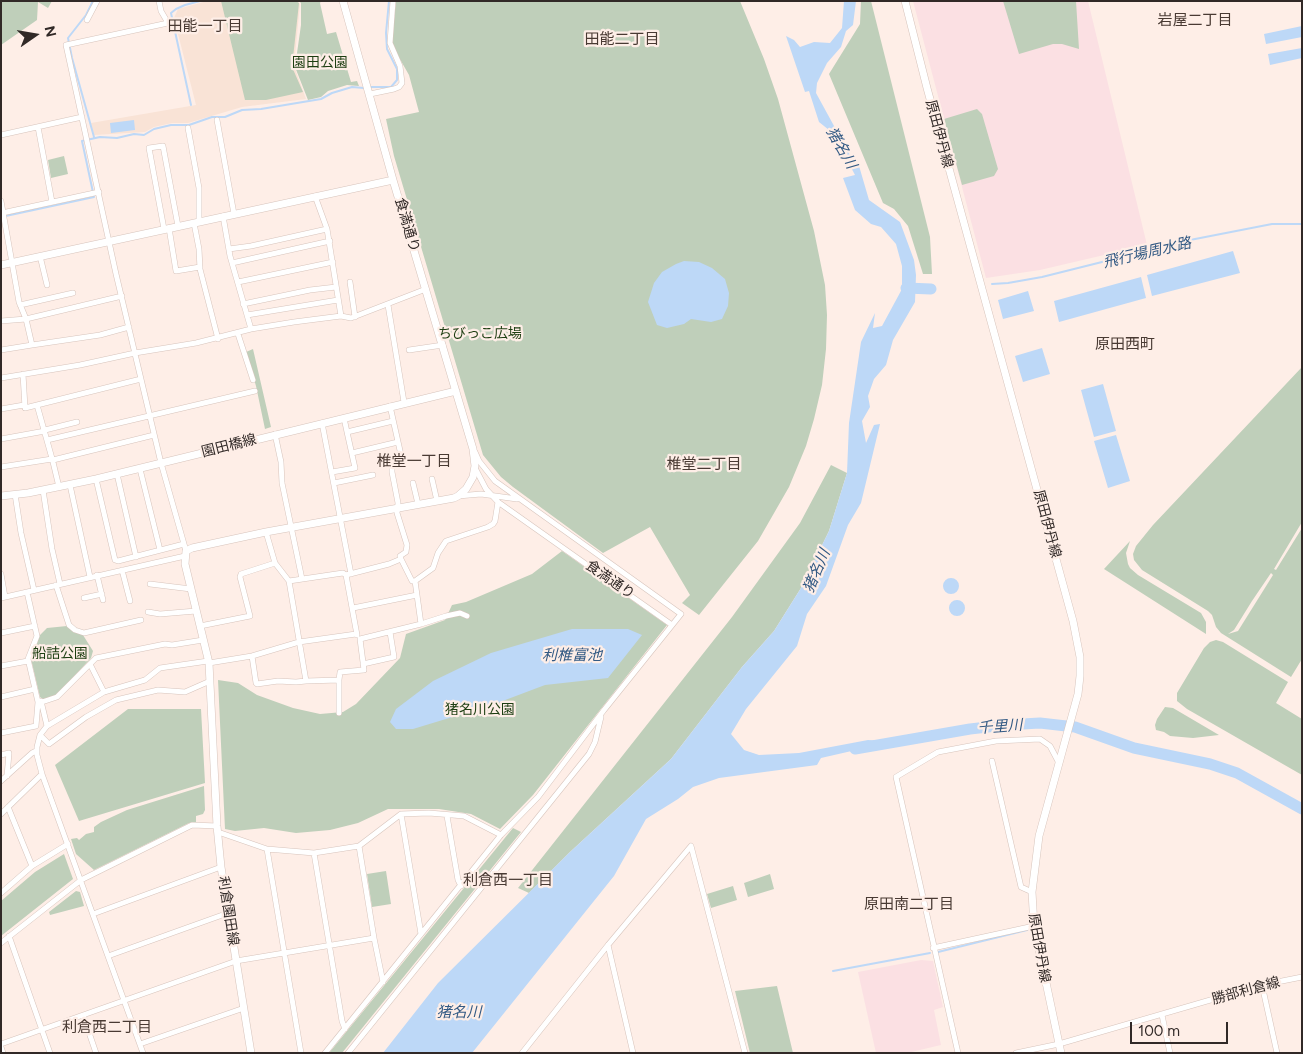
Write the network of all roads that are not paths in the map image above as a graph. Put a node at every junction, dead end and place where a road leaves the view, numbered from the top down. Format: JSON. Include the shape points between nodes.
{"nodes":[{"id":1,"x":97,"y":1,"type":"edge"},
{"id":2,"x":158,"y":1,"type":"edge"},
{"id":3,"x":343,"y":1,"type":"edge"},
{"id":4,"x":393,"y":1,"type":"edge"},
{"id":5,"x":905,"y":1,"type":"edge"},
{"id":6,"x":87,"y":20,"type":"dead end"},
{"id":7,"x":370,"y":94,"type":"junction"},
{"id":8,"x":82,"y":117,"type":"junction"},
{"id":9,"x":217,"y":120,"type":"dead end"},
{"id":10,"x":38,"y":127,"type":"junction"},
{"id":11,"x":188,"y":128,"type":"dead end"},
{"id":12,"x":1,"y":135,"type":"edge"},
{"id":13,"x":393,"y":180,"type":"junction"},
{"id":14,"x":95,"y":192,"type":"junction"},
{"id":15,"x":315,"y":196,"type":"junction"},
{"id":16,"x":1,"y":201,"type":"edge"},
{"id":17,"x":52,"y":202,"type":"junction"},
{"id":18,"x":234,"y":214,"type":"junction"},
{"id":19,"x":3,"y":215,"type":"edge"},
{"id":20,"x":223,"y":216,"type":"junction"},
{"id":21,"x":196,"y":222,"type":"junction"},
{"id":22,"x":178,"y":226,"type":"junction"},
{"id":23,"x":166,"y":228,"type":"junction"},
{"id":24,"x":327,"y":229,"type":"junction"},
{"id":25,"x":109,"y":241,"type":"junction"},
{"id":26,"x":330,"y":241,"type":"junction"},
{"id":27,"x":229,"y":249,"type":"junction"},
{"id":28,"x":40,"y":256,"type":"junction"},
{"id":29,"x":12,"y":262,"type":"junction"},
{"id":30,"x":333,"y":262,"type":"junction"},
{"id":31,"x":232,"y":263,"type":"junction"},
{"id":32,"x":1,"y":265,"type":"edge"},
{"id":33,"x":200,"y":267,"type":"junction"},
{"id":34,"x":238,"y":282,"type":"junction"},
{"id":35,"x":350,"y":282,"type":"dead end"},
{"id":36,"x":47,"y":285,"type":"dead end"},
{"id":37,"x":336,"y":287,"type":"junction"},
{"id":38,"x":426,"y":289,"type":"junction"},
{"id":39,"x":73,"y":293,"type":"dead end"},
{"id":40,"x":122,"y":296,"type":"junction"},
{"id":41,"x":338,"y":300,"type":"junction"},
{"id":42,"x":243,"y":304,"type":"junction"},
{"id":43,"x":20,"y":305,"type":"junction"},
{"id":44,"x":388,"y":305,"type":"junction"},
{"id":45,"x":247,"y":316,"type":"junction"},
{"id":46,"x":341,"y":316,"type":"junction"},
{"id":47,"x":355,"y":317,"type":"junction"},
{"id":48,"x":26,"y":319,"type":"junction"},
{"id":49,"x":1,"y":321,"type":"edge"},
{"id":50,"x":129,"y":327,"type":"junction"},
{"id":51,"x":250,"y":329,"type":"junction"},
{"id":52,"x":238,"y":334,"type":"junction"},
{"id":53,"x":218,"y":339,"type":"junction"},
{"id":54,"x":32,"y":345,"type":"junction"},
{"id":55,"x":443,"y":345,"type":"junction"},
{"id":56,"x":2,"y":348,"type":"edge"},
{"id":57,"x":409,"y":350,"type":"dead end"},
{"id":58,"x":135,"y":353,"type":"junction"},
{"id":59,"x":23,"y":374,"type":"junction"},
{"id":60,"x":1,"y":378,"type":"edge"},
{"id":61,"x":141,"y":379,"type":"junction"},
{"id":62,"x":253,"y":380,"type":"dead end"},
{"id":63,"x":255,"y":391,"type":"dead end"},
{"id":64,"x":456,"y":391,"type":"junction"},
{"id":65,"x":404,"y":402,"type":"junction"},
{"id":66,"x":24,"y":405,"type":"junction"},
{"id":67,"x":37,"y":405,"type":"junction"},
{"id":68,"x":390,"y":406,"type":"junction"},
{"id":69,"x":1,"y":409,"type":"edge"},
{"id":70,"x":150,"y":415,"type":"junction"},
{"id":71,"x":344,"y":418,"type":"junction"},
{"id":72,"x":393,"y":421,"type":"junction"},
{"id":73,"x":77,"y":422,"type":"dead end"},
{"id":74,"x":322,"y":423,"type":"junction"},
{"id":75,"x":45,"y":430,"type":"junction"},
{"id":76,"x":347,"y":432,"type":"junction"},
{"id":77,"x":275,"y":434,"type":"junction"},
{"id":78,"x":154,"y":435,"type":"junction"},
{"id":79,"x":1,"y":439,"type":"edge"},
{"id":80,"x":47,"y":440,"type":"junction"},
{"id":81,"x":398,"y":442,"type":"junction"},
{"id":82,"x":473,"y":449,"type":"junction"},
{"id":83,"x":352,"y":453,"type":"junction"},
{"id":84,"x":52,"y":459,"type":"junction"},
{"id":85,"x":161,"y":463,"type":"junction"},
{"id":86,"x":475,"y":466,"type":"junction"},
{"id":87,"x":1,"y":467,"type":"edge"},
{"id":88,"x":140,"y":469,"type":"junction"},
{"id":89,"x":332,"y":472,"type":"junction"},
{"id":90,"x":117,"y":474,"type":"junction"},
{"id":91,"x":373,"y":475,"type":"dead end"},
{"id":92,"x":96,"y":479,"type":"junction"},
{"id":93,"x":432,"y":479,"type":"dead end"},
{"id":94,"x":334,"y":483,"type":"junction"},
{"id":95,"x":414,"y":483,"type":"dead end"},
{"id":96,"x":70,"y":485,"type":"junction"},
{"id":97,"x":59,"y":487,"type":"junction"},
{"id":98,"x":43,"y":490,"type":"junction"},
{"id":99,"x":15,"y":494,"type":"junction"},
{"id":100,"x":491,"y":495,"type":"junction"},
{"id":101,"x":1,"y":496,"type":"edge"},
{"id":102,"x":458,"y":496,"type":"junction"},
{"id":103,"x":519,"y":499,"type":"junction"},
{"id":104,"x":437,"y":501,"type":"junction"},
{"id":105,"x":498,"y":502,"type":"junction"},
{"id":106,"x":418,"y":504,"type":"junction"},
{"id":107,"x":397,"y":508,"type":"junction"},
{"id":108,"x":341,"y":518,"type":"junction"},
{"id":109,"x":292,"y":527,"type":"junction"},
{"id":110,"x":266,"y":532,"type":"junction"},
{"id":111,"x":160,"y":550,"type":"junction"},
{"id":112,"x":185,"y":551,"type":"junction"},
{"id":113,"x":136,"y":557,"type":"junction"},
{"id":114,"x":400,"y":559,"type":"junction"},
{"id":115,"x":275,"y":563,"type":"junction"},
{"id":116,"x":122,"y":570,"type":"junction"},
{"id":117,"x":1,"y":574,"type":"edge"},
{"id":118,"x":348,"y":574,"type":"junction"},
{"id":119,"x":98,"y":575,"type":"junction"},
{"id":120,"x":90,"y":577,"type":"junction"},
{"id":121,"x":302,"y":579,"type":"junction"},
{"id":122,"x":289,"y":581,"type":"junction"},
{"id":123,"x":415,"y":581,"type":"junction"},
{"id":124,"x":58,"y":584,"type":"junction"},
{"id":125,"x":150,"y":584,"type":"dead end"},
{"id":126,"x":34,"y":590,"type":"junction"},
{"id":127,"x":191,"y":590,"type":"junction"},
{"id":128,"x":27,"y":592,"type":"junction"},
{"id":129,"x":418,"y":595,"type":"junction"},
{"id":130,"x":3,"y":597,"type":"edge"},
{"id":131,"x":84,"y":598,"type":"dead end"},
{"id":132,"x":130,"y":602,"type":"dead end"},
{"id":133,"x":353,"y":608,"type":"junction"},
{"id":134,"x":148,"y":612,"type":"dead end"},
{"id":135,"x":196,"y":612,"type":"junction"},
{"id":136,"x":467,"y":616,"type":"dead end"},
{"id":137,"x":141,"y":620,"type":"dead end"},
{"id":138,"x":421,"y":624,"type":"junction"},
{"id":139,"x":672,"y":625,"type":"junction"},
{"id":140,"x":35,"y":626,"type":"junction"},
{"id":141,"x":200,"y":626,"type":"junction"},
{"id":142,"x":390,"y":632,"type":"junction"},
{"id":143,"x":1,"y":633,"type":"edge"},
{"id":144,"x":356,"y":634,"type":"junction"},
{"id":145,"x":360,"y":639,"type":"junction"},
{"id":146,"x":203,"y":640,"type":"junction"},
{"id":147,"x":299,"y":642,"type":"junction"},
{"id":148,"x":252,"y":656,"type":"junction"},
{"id":149,"x":28,"y":661,"type":"junction"},
{"id":150,"x":209,"y":662,"type":"junction"},
{"id":151,"x":90,"y":664,"type":"junction"},
{"id":152,"x":364,"y":664,"type":"junction"},
{"id":153,"x":1,"y":666,"type":"edge"},
{"id":154,"x":306,"y":680,"type":"junction"},
{"id":155,"x":339,"y":680,"type":"junction"},
{"id":156,"x":210,"y":681,"type":"junction"},
{"id":157,"x":35,"y":689,"type":"junction"},
{"id":158,"x":104,"y":692,"type":"junction"},
{"id":159,"x":1,"y":697,"type":"edge"},
{"id":160,"x":37,"y":697,"type":"junction"},
{"id":161,"x":42,"y":702,"type":"junction"},
{"id":162,"x":604,"y":710,"type":"junction"},
{"id":163,"x":339,"y":713,"type":"dead end"},
{"id":164,"x":47,"y":726,"type":"junction"},
{"id":165,"x":1,"y":734,"type":"edge"},
{"id":166,"x":40,"y":735,"type":"junction"},
{"id":167,"x":36,"y":751,"type":"junction"},
{"id":168,"x":1,"y":755,"type":"edge"},
{"id":169,"x":992,"y":761,"type":"dead end"},
{"id":170,"x":1059,"y":763,"type":"junction"},
{"id":171,"x":42,"y":774,"type":"junction"},
{"id":172,"x":7,"y":776,"type":"junction"},
{"id":173,"x":1,"y":782,"type":"edge"},
{"id":174,"x":8,"y":807,"type":"junction"},
{"id":175,"x":1,"y":814,"type":"edge"},
{"id":176,"x":400,"y":814,"type":"junction"},
{"id":177,"x":447,"y":816,"type":"junction"},
{"id":178,"x":218,"y":829,"type":"junction"},
{"id":179,"x":501,"y":835,"type":"junction"},
{"id":180,"x":68,"y":844,"type":"junction"},
{"id":181,"x":359,"y":846,"type":"junction"},
{"id":182,"x":267,"y":849,"type":"junction"},
{"id":183,"x":314,"y":853,"type":"junction"},
{"id":184,"x":32,"y":866,"type":"junction"},
{"id":185,"x":221,"y":867,"type":"junction"},
{"id":186,"x":81,"y":880,"type":"junction"},
{"id":187,"x":460,"y":886,"type":"junction"},
{"id":188,"x":1032,"y":892,"type":"junction"},
{"id":189,"x":1,"y":893,"type":"edge"},
{"id":190,"x":228,"y":913,"type":"junction"},
{"id":191,"x":93,"y":914,"type":"junction"},
{"id":192,"x":1034,"y":926,"type":"junction"},
{"id":193,"x":421,"y":934,"type":"junction"},
{"id":194,"x":9,"y":936,"type":"junction"},
{"id":195,"x":374,"y":938,"type":"junction"},
{"id":196,"x":1,"y":943,"type":"edge"},
{"id":197,"x":329,"y":945,"type":"junction"},
{"id":198,"x":608,"y":946,"type":"junction"},
{"id":199,"x":933,"y":948,"type":"junction"},
{"id":200,"x":285,"y":953,"type":"junction"},
{"id":201,"x":108,"y":956,"type":"junction"},
{"id":202,"x":236,"y":961,"type":"junction"},
{"id":203,"x":1302,"y":977,"type":"edge"},
{"id":204,"x":383,"y":982,"type":"junction"},
{"id":205,"x":1262,"y":985,"type":"junction"},
{"id":206,"x":124,"y":1001,"type":"junction"},
{"id":207,"x":244,"y":1008,"type":"junction"},
{"id":208,"x":83,"y":1015,"type":"junction"},
{"id":209,"x":1162,"y":1015,"type":"junction"},
{"id":210,"x":345,"y":1029,"type":"junction"},
{"id":211,"x":42,"y":1030,"type":"junction"},
{"id":212,"x":140,"y":1044,"type":"junction"},
{"id":213,"x":1060,"y":1044,"type":"junction"},
{"id":214,"x":1,"y":1046,"type":"edge"},
{"id":215,"x":3,"y":1053,"type":"edge"},
{"id":216,"x":50,"y":1053,"type":"edge"},
{"id":217,"x":96,"y":1053,"type":"edge"},
{"id":218,"x":143,"y":1053,"type":"edge"},
{"id":219,"x":251,"y":1053,"type":"edge"},
{"id":220,"x":301,"y":1053,"type":"edge"},
{"id":221,"x":325,"y":1053,"type":"edge"},
{"id":222,"x":348,"y":1053,"type":"edge"},
{"id":223,"x":522,"y":1053,"type":"edge"},
{"id":224,"x":633,"y":1053,"type":"edge"},
{"id":225,"x":745,"y":1053,"type":"edge"},
{"id":226,"x":958,"y":1053,"type":"edge"},
{"id":227,"x":1016,"y":1053,"type":"edge"},
{"id":228,"x":1062,"y":1053,"type":"edge"},
{"id":229,"x":1170,"y":1053,"type":"edge"},
{"id":230,"x":1277,"y":1053,"type":"edge"}],
"edges":[{"from":1,"to":6,"type":"street"},
{"from":2,"to":8,"type":"street","via":[[168,23],[66,45]]},
{"from":3,"to":7,"type":"street","name":"食満通り"},
{"from":4,"to":7,"type":"street","via":[[390,43],[400,66],[402,83],[394,89]]},
{"from":5,"to":170,"type":"street","name":"原田伊丹線","via":[[1073,620],[1080,676]]},
{"from":7,"to":13,"type":"street","name":"食満通り"},
{"from":8,"to":10,"type":"street"},
{"from":8,"to":14,"type":"street"},
{"from":9,"to":18,"type":"street"},
{"from":10,"to":12,"type":"street"},
{"from":10,"to":17,"type":"street"},
{"from":11,"to":21,"type":"street","via":[[199,188]]},
{"from":13,"to":15,"type":"street"},
{"from":13,"to":38,"type":"street","name":"食満通り"},
{"from":14,"to":17,"type":"street"},
{"from":14,"to":25,"type":"street"},
{"from":15,"to":18,"type":"street"},
{"from":15,"to":24,"type":"street"},
{"from":16,"to":19,"type":"street"},
{"from":17,"to":19,"type":"street"},
{"from":18,"to":20,"type":"street"},
{"from":19,"to":29,"type":"street"},
{"from":20,"to":21,"type":"street"},
{"from":20,"to":27,"type":"street"},
{"from":21,"to":22,"type":"street"},
{"from":21,"to":33,"type":"street"},
{"from":22,"to":23,"type":"street"},
{"from":22,"to":23,"type":"street","via":[[164,146],[149,148]]},
{"from":23,"to":25,"type":"street"},
{"from":23,"to":33,"type":"street","via":[[176,271]]},
{"from":24,"to":26,"type":"street"},
{"from":24,"to":27,"type":"street"},
{"from":25,"to":28,"type":"street"},
{"from":25,"to":40,"type":"street"},
{"from":26,"to":30,"type":"street"},
{"from":26,"to":31,"type":"street"},
{"from":27,"to":31,"type":"street"},
{"from":28,"to":29,"type":"street"},
{"from":28,"to":36,"type":"street"},
{"from":29,"to":32,"type":"street"},
{"from":29,"to":43,"type":"street"},
{"from":30,"to":34,"type":"street"},
{"from":30,"to":37,"type":"street"},
{"from":31,"to":34,"type":"street"},
{"from":33,"to":53,"type":"street"},
{"from":34,"to":42,"type":"street"},
{"from":35,"to":47,"type":"street"},
{"from":37,"to":41,"type":"street"},
{"from":37,"to":42,"type":"street"},
{"from":38,"to":44,"type":"street"},
{"from":38,"to":55,"type":"street","name":"食満通り"},
{"from":39,"to":43,"type":"street"},
{"from":40,"to":48,"type":"street"},
{"from":40,"to":50,"type":"street"},
{"from":41,"to":45,"type":"street"},
{"from":41,"to":46,"type":"street"},
{"from":42,"to":45,"type":"street"},
{"from":43,"to":48,"type":"street"},
{"from":44,"to":47,"type":"street"},
{"from":44,"to":65,"type":"street"},
{"from":45,"to":51,"type":"street"},
{"from":46,"to":47,"type":"street"},
{"from":46,"to":51,"type":"street"},
{"from":48,"to":49,"type":"street"},
{"from":48,"to":54,"type":"street"},
{"from":50,"to":54,"type":"street","via":[[100,335]]},
{"from":50,"to":58,"type":"street"},
{"from":51,"to":52,"type":"street"},
{"from":52,"to":53,"type":"street"},
{"from":52,"to":62,"type":"street"},
{"from":53,"to":58,"type":"street"},
{"from":54,"to":56,"type":"street"},
{"from":55,"to":57,"type":"street"},
{"from":55,"to":64,"type":"street","name":"食満通り"},
{"from":58,"to":59,"type":"street"},
{"from":58,"to":61,"type":"street"},
{"from":59,"to":60,"type":"street"},
{"from":59,"to":66,"type":"street"},
{"from":61,"to":67,"type":"street"},
{"from":61,"to":70,"type":"street"},
{"from":63,"to":70,"type":"street"},
{"from":64,"to":65,"type":"street","name":"園田橋線"},
{"from":64,"to":82,"type":"street","name":"食満通り"},
{"from":65,"to":68,"type":"street","name":"園田橋線"},
{"from":66,"to":67,"type":"street","via":[[25,408]]},
{"from":66,"to":69,"type":"street"},
{"from":67,"to":75,"type":"street"},
{"from":68,"to":71,"type":"street","name":"園田橋線"},
{"from":68,"to":72,"type":"street"},
{"from":70,"to":78,"type":"street"},
{"from":70,"to":80,"type":"street"},
{"from":71,"to":74,"type":"street","name":"園田橋線"},
{"from":71,"to":76,"type":"street"},
{"from":72,"to":76,"type":"street"},
{"from":72,"to":81,"type":"street"},
{"from":73,"to":75,"type":"street"},
{"from":74,"to":77,"type":"street","name":"園田橋線"},
{"from":74,"to":89,"type":"street"},
{"from":75,"to":79,"type":"street"},
{"from":75,"to":80,"type":"street"},
{"from":76,"to":83,"type":"street"},
{"from":77,"to":85,"type":"street","name":"園田橋線"},
{"from":77,"to":109,"type":"street"},
{"from":78,"to":84,"type":"street"},
{"from":78,"to":85,"type":"street"},
{"from":80,"to":84,"type":"street"},
{"from":81,"to":83,"type":"street"},
{"from":81,"to":107,"type":"street","via":[[401,457],[392,468]]},
{"from":82,"to":86,"type":"street","name":"食満通り"},
{"from":82,"to":103,"type":"street","name":"食満通り","via":[[495,481]]},
{"from":83,"to":89,"type":"street","via":[[355,468]]},
{"from":84,"to":87,"type":"street"},
{"from":84,"to":97,"type":"street"},
{"from":85,"to":88,"type":"street","name":"園田橋線"},
{"from":85,"to":112,"type":"street"},
{"from":86,"to":100,"type":"street","name":"食満通り"},
{"from":86,"to":102,"type":"street","via":[[473,478]]},
{"from":88,"to":90,"type":"street","name":"園田橋線"},
{"from":88,"to":111,"type":"street"},
{"from":89,"to":94,"type":"street"},
{"from":90,"to":92,"type":"street","name":"園田橋線"},
{"from":90,"to":113,"type":"street"},
{"from":91,"to":94,"type":"street"},
{"from":92,"to":96,"type":"street","name":"園田橋線"},
{"from":92,"to":113,"type":"street","via":[[114,559]]},
{"from":93,"to":104,"type":"street"},
{"from":94,"to":108,"type":"street"},
{"from":95,"to":106,"type":"street"},
{"from":96,"to":97,"type":"street","name":"園田橋線"},
{"from":96,"to":120,"type":"street"},
{"from":97,"to":98,"type":"street","name":"園田橋線"},
{"from":98,"to":99,"type":"street","name":"園田橋線"},
{"from":98,"to":124,"type":"street"},
{"from":99,"to":101,"type":"street","name":"園田橋線"},
{"from":99,"to":126,"type":"street"},
{"from":100,"to":102,"type":"street"},
{"from":100,"to":103,"type":"street"},
{"from":100,"to":105,"type":"street","name":"食満通り"},
{"from":102,"to":104,"type":"street"},
{"from":103,"to":139,"type":"street","name":"食満通り","via":[[681,614]]},
{"from":104,"to":106,"type":"street"},
{"from":105,"to":123,"type":"street","via":[[493,524],[446,541],[433,568]]},
{"from":105,"to":139,"type":"street","name":"食満通り"},
{"from":106,"to":107,"type":"street"},
{"from":107,"to":108,"type":"street"},
{"from":107,"to":114,"type":"street","via":[[407,546]]},
{"from":108,"to":109,"type":"street"},
{"from":108,"to":118,"type":"street"},
{"from":109,"to":110,"type":"street"},
{"from":109,"to":121,"type":"street"},
{"from":110,"to":112,"type":"street"},
{"from":110,"to":115,"type":"street"},
{"from":111,"to":112,"type":"street"},
{"from":111,"to":113,"type":"street"},
{"from":112,"to":116,"type":"street"},
{"from":112,"to":127,"type":"street","name":"利倉園田線"},
{"from":114,"to":118,"type":"street"},
{"from":114,"to":123,"type":"street"},
{"from":115,"to":122,"type":"street"},
{"from":115,"to":141,"type":"street","via":[[241,574],[250,616]]},
{"from":116,"to":119,"type":"street"},
{"from":116,"to":132,"type":"street"},
{"from":117,"to":130,"type":"street"},
{"from":118,"to":121,"type":"street"},
{"from":118,"to":133,"type":"street"},
{"from":119,"to":120,"type":"street"},
{"from":119,"to":131,"type":"street","via":[[103,597]]},
{"from":120,"to":124,"type":"street"},
{"from":121,"to":122,"type":"street"},
{"from":122,"to":147,"type":"street"},
{"from":123,"to":129,"type":"street"},
{"from":124,"to":126,"type":"street"},
{"from":124,"to":137,"type":"street","via":[[70,625],[75,630],[84,633]]},
{"from":125,"to":127,"type":"street"},
{"from":126,"to":128,"type":"street"},
{"from":127,"to":135,"type":"street","name":"利倉園田線"},
{"from":128,"to":130,"type":"street"},
{"from":128,"to":140,"type":"street"},
{"from":129,"to":133,"type":"street"},
{"from":129,"to":138,"type":"street"},
{"from":133,"to":144,"type":"street"},
{"from":134,"to":135,"type":"street"},
{"from":135,"to":141,"type":"street","name":"利倉園田線"},
{"from":136,"to":138,"type":"street","via":[[453,614]]},
{"from":138,"to":142,"type":"street"},
{"from":139,"to":162,"type":"street"},
{"from":140,"to":143,"type":"street"},
{"from":140,"to":149,"type":"street","via":[[37,636]]},
{"from":141,"to":146,"type":"street","name":"利倉園田線"},
{"from":142,"to":145,"type":"street"},
{"from":142,"to":152,"type":"street","via":[[394,657]]},
{"from":144,"to":145,"type":"street"},
{"from":144,"to":147,"type":"street"},
{"from":145,"to":152,"type":"street"},
{"from":146,"to":150,"type":"street","name":"利倉園田線"},
{"from":146,"to":151,"type":"street","via":[[96,658]]},
{"from":147,"to":148,"type":"street"},
{"from":147,"to":154,"type":"street"},
{"from":148,"to":150,"type":"street"},
{"from":148,"to":154,"type":"street","via":[[258,684]]},
{"from":149,"to":153,"type":"street"},
{"from":149,"to":157,"type":"street"},
{"from":150,"to":156,"type":"street","name":"利倉園田線"},
{"from":150,"to":158,"type":"street","via":[[160,668],[145,680]]},
{"from":151,"to":158,"type":"street"},
{"from":151,"to":161,"type":"street","via":[[57,697]]},
{"from":152,"to":155,"type":"street","via":[[364,670],[340,672]]},
{"from":154,"to":155,"type":"street"},
{"from":155,"to":163,"type":"street"},
{"from":156,"to":166,"type":"street","via":[[185,692],[158,690],[116,700],[50,744]]},
{"from":156,"to":178,"type":"street","name":"利倉園田線"},
{"from":157,"to":159,"type":"street"},
{"from":157,"to":160,"type":"street"},
{"from":158,"to":164,"type":"street"},
{"from":160,"to":161,"type":"street"},
{"from":160,"to":165,"type":"street","via":[[36,726]]},
{"from":161,"to":164,"type":"street"},
{"from":162,"to":179,"type":"street","via":[[538,797]]},
{"from":162,"to":222,"type":"street","via":[[590,754]]},
{"from":164,"to":166,"type":"street"},
{"from":166,"to":167,"type":"street"},
{"from":167,"to":171,"type":"street"},
{"from":167,"to":172,"type":"street"},
{"from":168,"to":172,"type":"street","via":[[9,753]]},
{"from":169,"to":188,"type":"street","via":[[1021,887]]},
{"from":170,"to":188,"type":"street","name":"原田伊丹線","via":[[1039,836]]},
{"from":170,"to":199,"type":"street","via":[[1050,746],[1040,739],[996,740],[938,752],[896,777]]},
{"from":171,"to":174,"type":"street"},
{"from":171,"to":180,"type":"street"},
{"from":172,"to":173,"type":"street"},
{"from":174,"to":175,"type":"street"},
{"from":174,"to":184,"type":"street"},
{"from":176,"to":177,"type":"street"},
{"from":176,"to":181,"type":"street"},
{"from":176,"to":193,"type":"street"},
{"from":177,"to":179,"type":"street","via":[[464,816]]},
{"from":177,"to":187,"type":"street"},
{"from":178,"to":182,"type":"street"},
{"from":178,"to":185,"type":"street","name":"利倉園田線"},
{"from":178,"to":186,"type":"street","via":[[192,825]]},
{"from":179,"to":187,"type":"street"},
{"from":180,"to":184,"type":"street"},
{"from":180,"to":186,"type":"street"},
{"from":181,"to":183,"type":"street"},
{"from":181,"to":195,"type":"street"},
{"from":182,"to":183,"type":"street"},
{"from":182,"to":200,"type":"street"},
{"from":183,"to":197,"type":"street"},
{"from":184,"to":189,"type":"street"},
{"from":185,"to":190,"type":"street","name":"利倉園田線"},
{"from":185,"to":191,"type":"street"},
{"from":186,"to":191,"type":"street"},
{"from":186,"to":194,"type":"street"},
{"from":187,"to":193,"type":"street"},
{"from":188,"to":192,"type":"street","name":"原田伊丹線"},
{"from":190,"to":201,"type":"street"},
{"from":190,"to":202,"type":"street","name":"利倉園田線"},
{"from":191,"to":201,"type":"street"},
{"from":192,"to":199,"type":"street"},
{"from":192,"to":213,"type":"street","name":"原田伊丹線"},
{"from":193,"to":204,"type":"street"},
{"from":194,"to":196,"type":"street"},
{"from":194,"to":211,"type":"street"},
{"from":195,"to":197,"type":"street"},
{"from":195,"to":204,"type":"street"},
{"from":197,"to":200,"type":"street"},
{"from":197,"to":210,"type":"street"},
{"from":198,"to":223,"type":"street"},
{"from":198,"to":224,"type":"street"},
{"from":198,"to":225,"type":"street","via":[[691,846]]},
{"from":199,"to":226,"type":"street"},
{"from":200,"to":202,"type":"street"},
{"from":200,"to":220,"type":"street"},
{"from":201,"to":206,"type":"street"},
{"from":202,"to":206,"type":"street"},
{"from":202,"to":207,"type":"street","name":"利倉園田線"},
{"from":203,"to":205,"type":"street","name":"勝部利倉線"},
{"from":204,"to":210,"type":"street"},
{"from":205,"to":209,"type":"street","name":"勝部利倉線"},
{"from":205,"to":230,"type":"street"},
{"from":206,"to":208,"type":"street"},
{"from":206,"to":212,"type":"street"},
{"from":207,"to":212,"type":"street"},
{"from":207,"to":219,"type":"street","name":"利倉園田線"},
{"from":208,"to":211,"type":"street"},
{"from":208,"to":217,"type":"street"},
{"from":209,"to":213,"type":"street","name":"勝部利倉線"},
{"from":209,"to":229,"type":"street"},
{"from":210,"to":221,"type":"street"},
{"from":211,"to":214,"type":"street"},
{"from":211,"to":216,"type":"street"},
{"from":212,"to":218,"type":"street"},
{"from":213,"to":227,"type":"street","name":"勝部利倉線"},
{"from":213,"to":228,"type":"street","name":"原田伊丹線"},
{"from":214,"to":215,"type":"street"}]}
